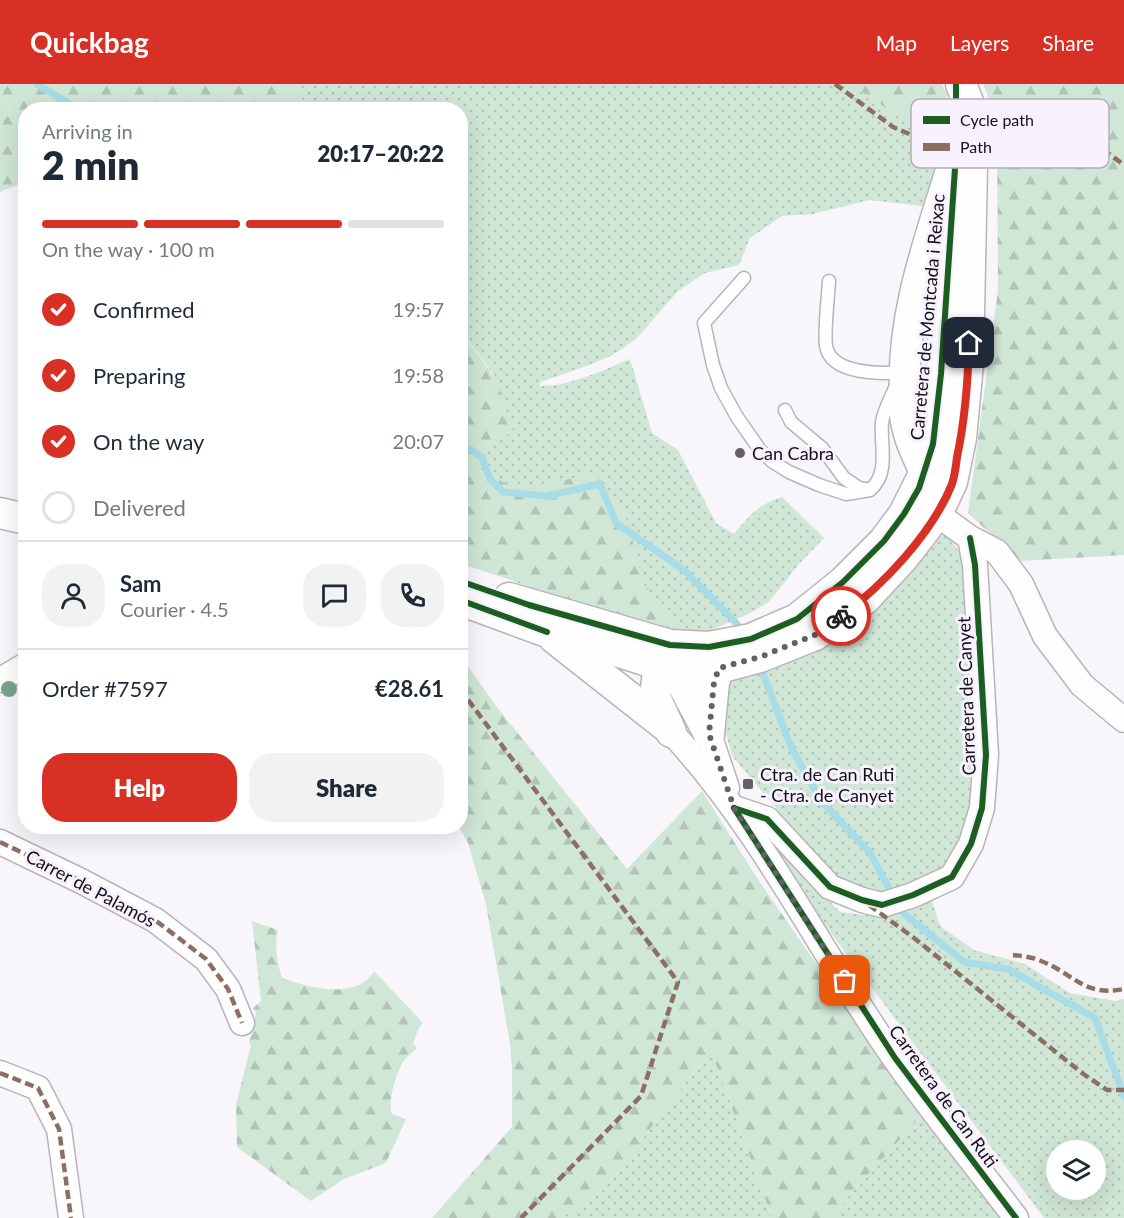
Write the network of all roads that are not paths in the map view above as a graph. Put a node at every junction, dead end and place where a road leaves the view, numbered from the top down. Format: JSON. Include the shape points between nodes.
{"nodes":[{"id":1,"x":961,"y":84,"type":"edge"},
{"id":2,"x":967,"y":99,"type":"edge"},
{"id":3,"x":952,"y":168,"type":"edge"},
{"id":4,"x":955,"y":168,"type":"edge"},
{"id":5,"x":972,"y":168,"type":"edge"},
{"id":6,"x":970,"y":258,"type":"junction"},
{"id":7,"x":744,"y":278,"type":"dead end"},
{"id":8,"x":829,"y":281,"type":"dead end"},
{"id":9,"x":903,"y":372,"type":"junction"},
{"id":10,"x":941,"y":374,"type":"junction"},
{"id":11,"x":785,"y":410,"type":"dead end"},
{"id":12,"x":925,"y":472,"type":"junction"},
{"id":13,"x":870,"y":490,"type":"junction"},
{"id":14,"x":18,"y":511,"type":"edge"},
{"id":15,"x":0,"y":512,"type":"edge"},
{"id":16,"x":937,"y":514,"type":"junction"},
{"id":17,"x":18,"y":517,"type":"edge"},
{"id":18,"x":0,"y":529,"type":"edge"},
{"id":19,"x":18,"y":530,"type":"edge"},
{"id":20,"x":970,"y":538,"type":"junction"},
{"id":21,"x":468,"y":584,"type":"edge"},
{"id":22,"x":468,"y":603,"type":"edge"},
{"id":23,"x":529,"y":605,"type":"junction"},
{"id":24,"x":806,"y":626,"type":"junction"},
{"id":25,"x":547,"y":632,"type":"junction"},
{"id":26,"x":714,"y":657,"type":"junction"},
{"id":27,"x":672,"y":669,"type":"junction"},
{"id":28,"x":18,"y":670,"type":"edge"},
{"id":29,"x":0,"y":681,"type":"edge"},
{"id":30,"x":1124,"y":720,"type":"edge"},
{"id":31,"x":671,"y":732,"type":"junction"},
{"id":32,"x":709,"y":734,"type":"junction"},
{"id":33,"x":734,"y":808,"type":"junction"},
{"id":34,"x":0,"y":842,"type":"edge"},
{"id":35,"x":242,"y":1023,"type":"dead end"},
{"id":36,"x":0,"y":1073,"type":"edge"},
{"id":37,"x":71,"y":1218,"type":"edge"},
{"id":38,"x":1016,"y":1218,"type":"edge"}],
"edges":[{"from":1,"to":2,"type":"street","name":"Carretera de Montcada i Reixac"},
{"from":3,"to":9,"type":"street","via":[[915,297]]},
{"from":4,"to":10,"type":"street","name":"Carretera de Montcada i Reixac"},
{"from":5,"to":6,"type":"street","name":"Carretera de Montcada i Reixac"},
{"from":6,"to":10,"type":"street","via":[[954,353]]},
{"from":6,"to":16,"type":"street","name":"Carretera de Montcada i Reixac","via":[[968,364],[961,438],[952,482]]},
{"from":7,"to":13,"type":"lane","via":[[704,323],[721,388],[737,417],[759,450],[789,472],[846,494]]},
{"from":8,"to":9,"type":"lane","via":[[826,348],[835,362],[863,372]]},
{"from":9,"to":10,"type":"street"},
{"from":9,"to":12,"type":"street","via":[[906,420]]},
{"from":9,"to":13,"type":"lane","via":[[882,421],[883,463],[878,483]]},
{"from":10,"to":12,"type":"street","name":"Carretera de Montcada i Reixac","via":[[933,444]]},
{"from":10,"to":16,"type":"street","via":[[951,396],[947,462]]},
{"from":11,"to":13,"type":"lane","via":[[791,422],[822,448],[844,478]]},
{"from":12,"to":24,"type":"street","name":"Carretera de Montcada i Reixac","via":[[904,514],[884,541],[843,582],[824,611]]},
{"from":14,"to":15,"type":"street"},
{"from":15,"to":17,"type":"street"},
{"from":16,"to":20,"type":"street"},
{"from":16,"to":24,"type":"street","name":"Carretera de Montcada i Reixac","via":[[865,599]]},
{"from":18,"to":19,"type":"street"},
{"from":20,"to":30,"type":"street","via":[[997,552],[1021,584],[1045,636],[1082,685]]},
{"from":20,"to":33,"type":"street","name":"Carretera de Canyet","via":[[986,755],[982,808],[971,844],[952,877],[882,904],[862,900],[830,887],[767,819]]},
{"from":21,"to":23,"type":"street"},
{"from":22,"to":25,"type":"street"},
{"from":23,"to":26,"type":"street","name":"Carretera de Montcada i Reixac"},
{"from":23,"to":27,"type":"street","via":[[566,625],[657,653]]},
{"from":24,"to":26,"type":"street","name":"Carretera de Montcada i Reixac","via":[[760,657]]},
{"from":25,"to":27,"type":"street"},
{"from":25,"to":31,"type":"street"},
{"from":26,"to":27,"type":"street","name":"Carretera de Montcada i Reixac"},
{"from":26,"to":32,"type":"street"},
{"from":27,"to":31,"type":"street","via":[[657,679],[655,697]]},
{"from":27,"to":32,"type":"street"},
{"from":28,"to":29,"type":"street"},
{"from":31,"to":33,"type":"street","name":"Carretera de Can Ruti"},
{"from":32,"to":33,"type":"street","name":"Carretera de Can Ruti"},
{"from":33,"to":38,"type":"street","name":"Carretera de Can Ruti","via":[[895,1058]]},
{"from":34,"to":35,"type":"street","name":"Carrer de Palamós","via":[[155,920],[206,959],[228,989]]},
{"from":36,"to":37,"type":"street","via":[[38,1088],[58,1129]]}]}
